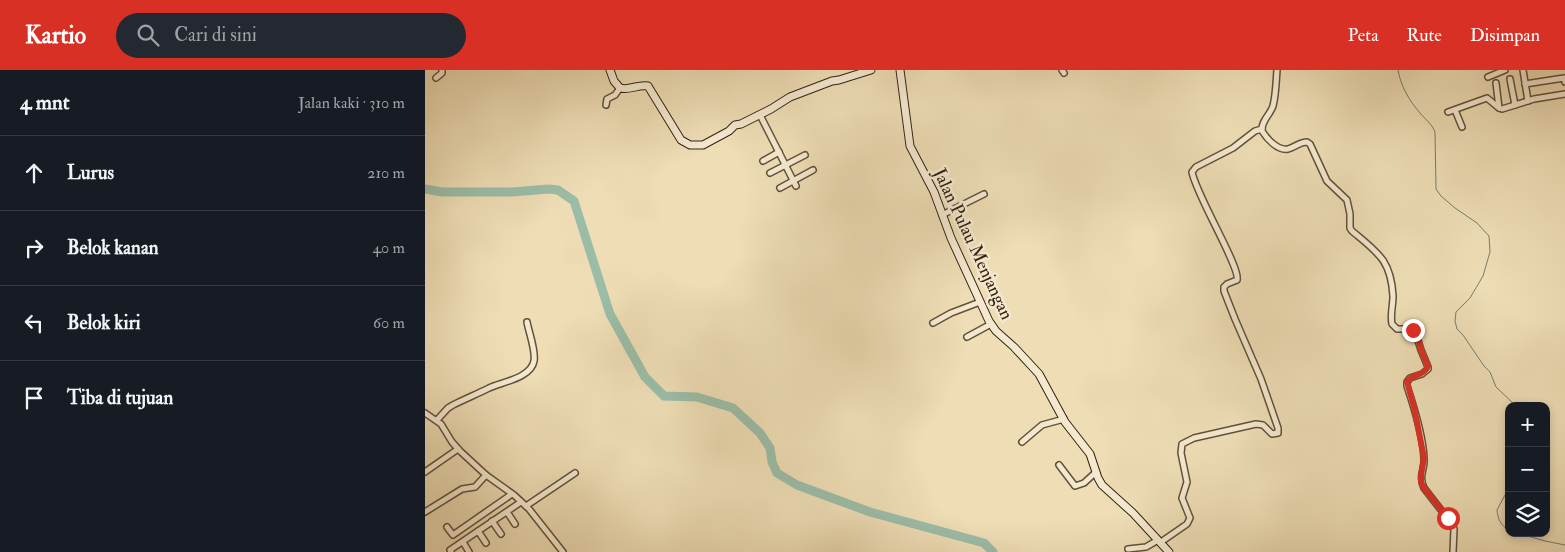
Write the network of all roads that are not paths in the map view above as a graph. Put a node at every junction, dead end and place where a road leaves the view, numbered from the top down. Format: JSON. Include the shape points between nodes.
{"nodes":[{"id":1,"x":442,"y":70,"type":"edge"},
{"id":2,"x":609,"y":70,"type":"edge"},
{"id":3,"x":871,"y":70,"type":"edge"},
{"id":4,"x":900,"y":70,"type":"edge"},
{"id":5,"x":1277,"y":70,"type":"edge"},
{"id":6,"x":1505,"y":70,"type":"edge"},
{"id":7,"x":1523,"y":70,"type":"edge"},
{"id":8,"x":1562,"y":70,"type":"edge"},
{"id":9,"x":1488,"y":77,"type":"dead end"},
{"id":10,"x":436,"y":78,"type":"dead end"},
{"id":11,"x":1510,"y":79,"type":"dead end"},
{"id":12,"x":1564,"y":80,"type":"edge"},
{"id":13,"x":1496,"y":83,"type":"dead end"},
{"id":14,"x":1525,"y":84,"type":"junction"},
{"id":15,"x":620,"y":88,"type":"junction"},
{"id":16,"x":1565,"y":94,"type":"edge"},
{"id":17,"x":1528,"y":101,"type":"junction"},
{"id":18,"x":606,"y":104,"type":"dead end"},
{"id":19,"x":1515,"y":105,"type":"junction"},
{"id":20,"x":1499,"y":108,"type":"junction"},
{"id":21,"x":1455,"y":110,"type":"junction"},
{"id":22,"x":1447,"y":112,"type":"dead end"},
{"id":23,"x":760,"y":115,"type":"junction"},
{"id":24,"x":1462,"y":127,"type":"dead end"},
{"id":25,"x":1262,"y":129,"type":"junction"},
{"id":26,"x":779,"y":152,"type":"junction"},
{"id":27,"x":805,"y":154,"type":"dead end"},
{"id":28,"x":763,"y":161,"type":"dead end"},
{"id":29,"x":785,"y":165,"type":"junction"},
{"id":30,"x":813,"y":170,"type":"dead end"},
{"id":31,"x":770,"y":173,"type":"dead end"},
{"id":32,"x":795,"y":184,"type":"junction"},
{"id":33,"x":780,"y":188,"type":"dead end"},
{"id":34,"x":984,"y":194,"type":"dead end"},
{"id":35,"x":942,"y":215,"type":"junction"},
{"id":36,"x":980,"y":302,"type":"junction"},
{"id":37,"x":527,"y":322,"type":"dead end"},
{"id":38,"x":933,"y":323,"type":"dead end"},
{"id":39,"x":991,"y":324,"type":"junction"},
{"id":40,"x":967,"y":337,"type":"dead end"},
{"id":41,"x":425,"y":413,"type":"edge"},
{"id":42,"x":1064,"y":419,"type":"junction"},
{"id":43,"x":437,"y":420,"type":"junction"},
{"id":44,"x":1022,"y":442,"type":"dead end"},
{"id":45,"x":458,"y":449,"type":"junction"},
{"id":46,"x":1059,"y":465,"type":"dead end"},
{"id":47,"x":425,"y":472,"type":"edge"},
{"id":48,"x":1096,"y":472,"type":"junction"},
{"id":49,"x":575,"y":473,"type":"dead end"},
{"id":50,"x":486,"y":475,"type":"junction"},
{"id":51,"x":512,"y":494,"type":"junction"},
{"id":52,"x":523,"y":504,"type":"junction"},
{"id":53,"x":425,"y":512,"type":"edge"},
{"id":54,"x":507,"y":512,"type":"junction"},
{"id":55,"x":493,"y":521,"type":"junction"},
{"id":56,"x":515,"y":524,"type":"dead end"},
{"id":57,"x":447,"y":527,"type":"dead end"},
{"id":58,"x":478,"y":531,"type":"junction"},
{"id":59,"x":501,"y":534,"type":"dead end"},
{"id":60,"x":1159,"y":541,"type":"junction"},
{"id":61,"x":463,"y":542,"type":"junction"},
{"id":62,"x":486,"y":543,"type":"dead end"},
{"id":63,"x":1128,"y":549,"type":"dead end"},
{"id":64,"x":451,"y":552,"type":"edge"},
{"id":65,"x":469,"y":552,"type":"edge"},
{"id":66,"x":563,"y":552,"type":"edge"},
{"id":67,"x":1169,"y":552,"type":"edge"},
{"id":68,"x":1453,"y":552,"type":"edge"}],
"edges":[{"from":1,"to":10,"type":"street"},
{"from":2,"to":15,"type":"street"},
{"from":3,"to":23,"type":"street","via":[[793,95]]},
{"from":4,"to":35,"type":"street","name":"Jalan Pulau Menjangan","via":[[910,146]]},
{"from":5,"to":25,"type":"street","via":[[1275,97]]},
{"from":6,"to":9,"type":"street"},
{"from":7,"to":14,"type":"street"},
{"from":8,"to":12,"type":"street"},
{"from":11,"to":19,"type":"street"},
{"from":12,"to":14,"type":"street"},
{"from":13,"to":20,"type":"street"},
{"from":14,"to":17,"type":"street"},
{"from":15,"to":18,"type":"street","via":[[607,99]]},
{"from":15,"to":23,"type":"street","via":[[648,86],[681,140],[689,145],[709,142],[735,125]]},
{"from":16,"to":17,"type":"street"},
{"from":17,"to":19,"type":"street"},
{"from":19,"to":20,"type":"street"},
{"from":20,"to":21,"type":"street","via":[[1487,98]]},
{"from":21,"to":22,"type":"street"},
{"from":21,"to":24,"type":"street"},
{"from":23,"to":26,"type":"street"},
{"from":25,"to":60,"type":"street","via":[[1192,172],[1237,274],[1237,280],[1227,284],[1224,291],[1261,378],[1278,433],[1272,434],[1263,425],[1256,424],[1194,438],[1182,444],[1187,482],[1182,498],[1190,518],[1187,524]]},
{"from":25,"to":68,"type":"street","via":[[1264,135],[1279,147],[1289,148],[1303,142],[1310,144],[1327,180],[1347,200],[1350,228],[1386,263],[1393,294],[1392,324],[1397,329],[1415,331],[1428,363],[1425,372],[1410,378],[1407,386],[1424,458],[1421,482],[1453,524]]},
{"from":26,"to":28,"type":"street"},
{"from":26,"to":29,"type":"street"},
{"from":27,"to":29,"type":"street"},
{"from":29,"to":31,"type":"street"},
{"from":29,"to":32,"type":"street"},
{"from":30,"to":32,"type":"street"},
{"from":32,"to":33,"type":"street"},
{"from":34,"to":35,"type":"street"},
{"from":35,"to":36,"type":"street","name":"Jalan Pulau Menjangan"},
{"from":36,"to":38,"type":"street"},
{"from":36,"to":39,"type":"street","name":"Jalan Pulau Menjangan"},
{"from":37,"to":43,"type":"street","via":[[534,354],[530,368],[516,379],[453,405]]},
{"from":39,"to":40,"type":"street"},
{"from":39,"to":42,"type":"street","name":"Jalan Pulau Menjangan","via":[[1039,374]]},
{"from":41,"to":43,"type":"street"},
{"from":42,"to":44,"type":"street","via":[[1042,425]]},
{"from":42,"to":48,"type":"street","name":"Jalan Pulau Menjangan","via":[[1087,449]]},
{"from":43,"to":45,"type":"street"},
{"from":45,"to":47,"type":"street"},
{"from":45,"to":50,"type":"street"},
{"from":46,"to":48,"type":"street","via":[[1075,486],[1085,483]]},
{"from":48,"to":60,"type":"street","name":"Jalan Pulau Menjangan","via":[[1103,485]]},
{"from":49,"to":52,"type":"street"},
{"from":50,"to":51,"type":"street"},
{"from":50,"to":53,"type":"street","via":[[475,487],[462,489]]},
{"from":51,"to":52,"type":"street"},
{"from":51,"to":57,"type":"street","via":[[453,535]]},
{"from":52,"to":54,"type":"street"},
{"from":52,"to":66,"type":"street"},
{"from":54,"to":55,"type":"street"},
{"from":54,"to":56,"type":"street"},
{"from":55,"to":58,"type":"street"},
{"from":55,"to":59,"type":"street"},
{"from":58,"to":61,"type":"street"},
{"from":58,"to":62,"type":"street"},
{"from":60,"to":63,"type":"street","via":[[1146,547]]},
{"from":60,"to":67,"type":"street","name":"Jalan Pulau Menjangan"},
{"from":61,"to":64,"type":"street"},
{"from":61,"to":65,"type":"street"}]}
